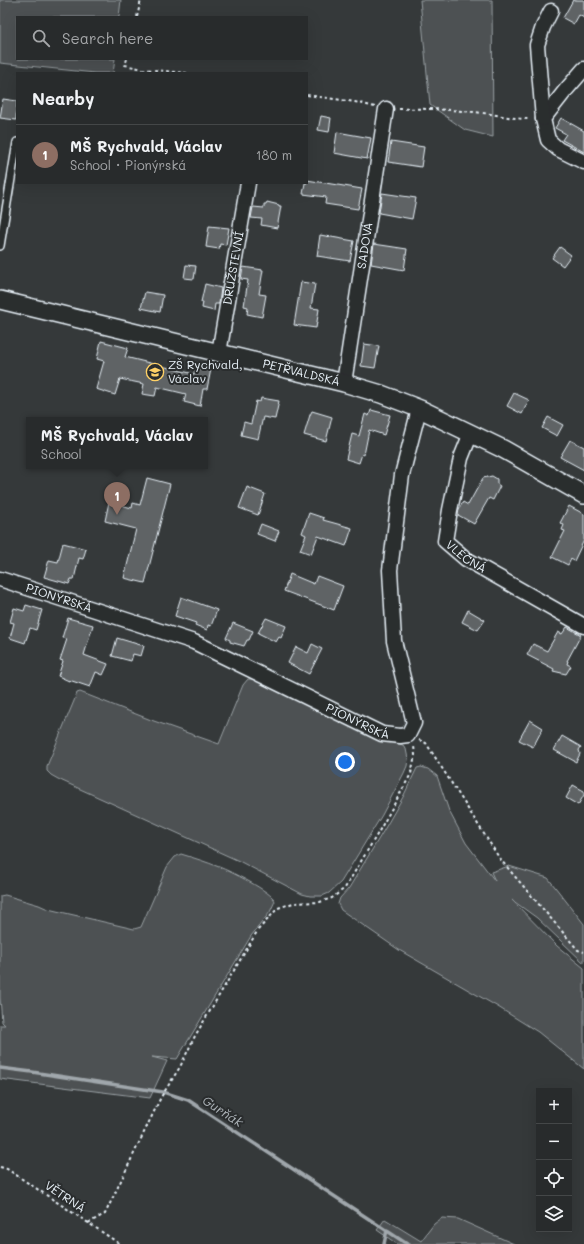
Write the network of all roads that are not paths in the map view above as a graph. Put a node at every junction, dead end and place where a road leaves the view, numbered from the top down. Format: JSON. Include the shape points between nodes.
{"nodes":[{"id":1,"x":551,"y":11,"type":"dead end"},
{"id":2,"x":584,"y":69,"type":"edge"},
{"id":3,"x":386,"y":109,"type":"road end"},
{"id":4,"x":543,"y":119,"type":"junction"},
{"id":5,"x":16,"y":148,"type":"edge"},
{"id":6,"x":584,"y":162,"type":"edge"},
{"id":7,"x":248,"y":184,"type":"edge"},
{"id":8,"x":0,"y":246,"type":"edge"},
{"id":9,"x":0,"y":300,"type":"edge"},
{"id":10,"x":219,"y":353,"type":"junction"},
{"id":11,"x":344,"y":383,"type":"junction"},
{"id":12,"x":420,"y":409,"type":"junction"},
{"id":13,"x":471,"y":433,"type":"junction"},
{"id":14,"x":584,"y":494,"type":"edge"},
{"id":15,"x":0,"y":579,"type":"edge"},
{"id":16,"x":584,"y":626,"type":"edge"}],
"edges":[{"from":1,"to":4,"type":"street","via":[[537,45]]},
{"from":2,"to":4,"type":"street"},
{"from":3,"to":11,"type":"street","name":"SADOVÁ"},
{"from":4,"to":6,"type":"street","via":[[548,140],[558,149]]},
{"from":5,"to":8,"type":"lane"},
{"from":7,"to":10,"type":"street","name":"DRUŽSTEVNÍ"},
{"from":9,"to":10,"type":"street","name":"PETŘVALDSKÁ"},
{"from":10,"to":11,"type":"street","name":"PETŘVALDSKÁ"},
{"from":11,"to":12,"type":"street","name":"PETŘVALDSKÁ"},
{"from":12,"to":13,"type":"street","name":"PETŘVALDSKÁ"},
{"from":12,"to":15,"type":"street","name":"PIONÝRSKÁ","via":[[402,475],[390,570],[394,641],[414,723],[408,735],[382,734],[194,642]]},
{"from":13,"to":14,"type":"street","name":"PETŘVALDSKÁ"},
{"from":13,"to":16,"type":"street","name":"VLÉČNÁ","via":[[461,458],[445,541],[466,559]]}]}
